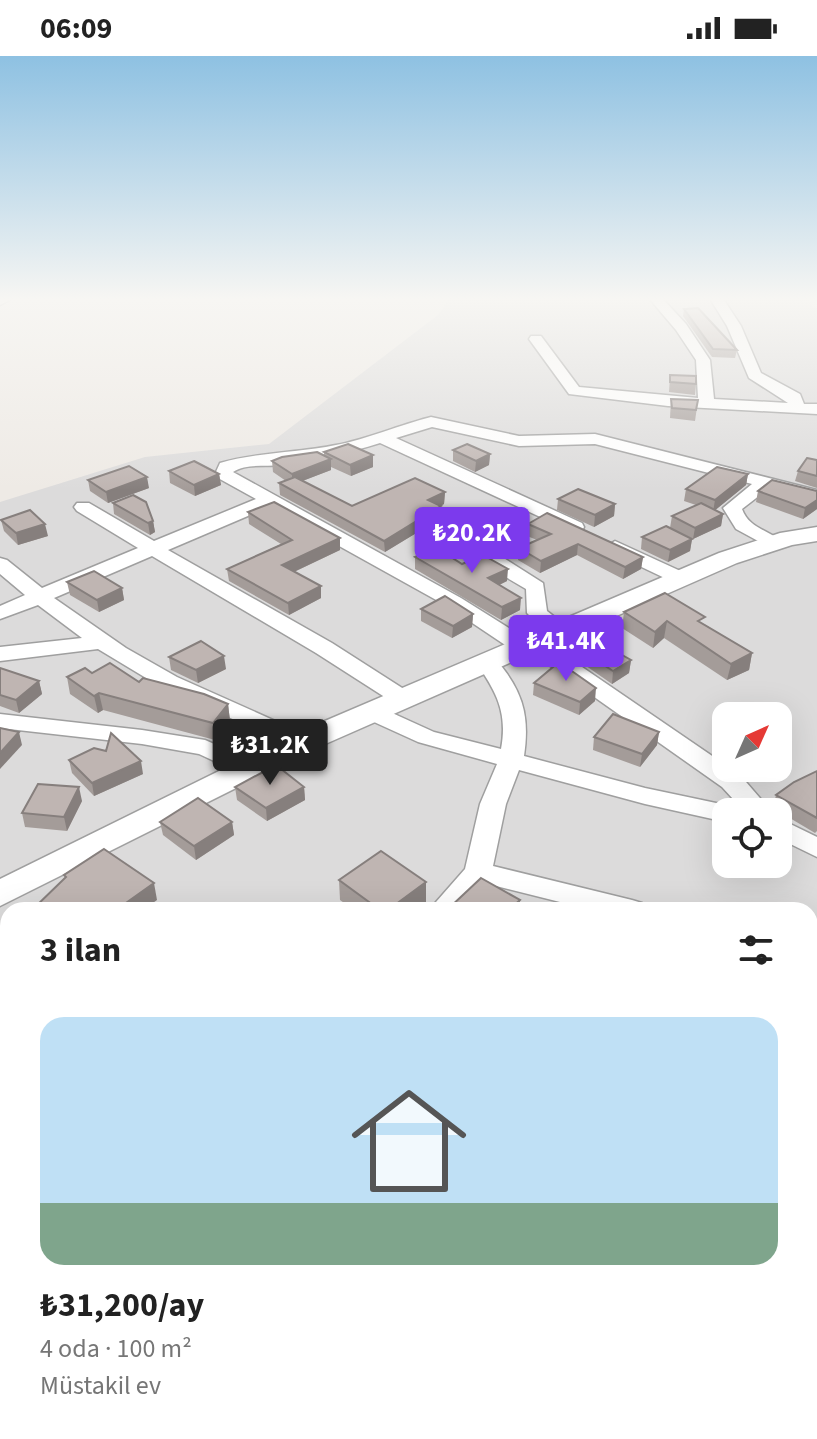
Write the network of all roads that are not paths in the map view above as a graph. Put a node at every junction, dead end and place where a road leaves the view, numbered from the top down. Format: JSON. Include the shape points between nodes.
{"nodes":[{"id":1,"x":554,"y":362,"type":"edge"},
{"id":2,"x":703,"y":362,"type":"edge"},
{"id":3,"x":749,"y":362,"type":"edge"},
{"id":4,"x":706,"y":403,"type":"junction"},
{"id":5,"x":798,"y":408,"type":"junction"},
{"id":6,"x":817,"y":409,"type":"edge"},
{"id":7,"x":381,"y":437,"type":"junction"},
{"id":8,"x":767,"y":481,"type":"junction"},
{"id":9,"x":817,"y":495,"type":"edge"},
{"id":10,"x":269,"y":500,"type":"junction"},
{"id":11,"x":83,"y":507,"type":"dead end"},
{"id":12,"x":435,"y":530,"type":"dead end"},
{"id":13,"x":817,"y":534,"type":"edge"},
{"id":14,"x":773,"y":543,"type":"junction"},
{"id":15,"x":151,"y":550,"type":"junction"},
{"id":16,"x":0,"y":564,"type":"edge"},
{"id":17,"x":680,"y":578,"type":"junction"},
{"id":18,"x":38,"y":596,"type":"junction"},
{"id":19,"x":0,"y":613,"type":"edge"},
{"id":20,"x":93,"y":636,"type":"junction"},
{"id":21,"x":526,"y":644,"type":"junction"},
{"id":22,"x":49,"y":649,"type":"junction"},
{"id":23,"x":0,"y":654,"type":"edge"},
{"id":24,"x":486,"y":661,"type":"junction"},
{"id":25,"x":0,"y":673,"type":"edge"},
{"id":26,"x":402,"y":698,"type":"junction"},
{"id":27,"x":371,"y":712,"type":"junction"},
{"id":28,"x":0,"y":721,"type":"edge"},
{"id":29,"x":303,"y":742,"type":"junction"},
{"id":30,"x":511,"y":760,"type":"junction"},
{"id":31,"x":249,"y":769,"type":"junction"},
{"id":32,"x":746,"y":798,"type":"edge"},
{"id":33,"x":712,"y":810,"type":"edge"},
{"id":34,"x":792,"y":834,"type":"edge"},
{"id":35,"x":816,"y":846,"type":"edge"},
{"id":36,"x":478,"y":872,"type":"junction"},
{"id":37,"x":3,"y":889,"type":"edge"},
{"id":38,"x":450,"y":902,"type":"edge"},
{"id":39,"x":600,"y":902,"type":"edge"},
{"id":40,"x":0,"y":998,"type":"edge"},
{"id":41,"x":0,"y":1045,"type":"edge"}],
"edges":[{"from":1,"to":4,"type":"street","via":[[575,391]]},
{"from":2,"to":4,"type":"street"},
{"from":3,"to":5,"type":"street","via":[[754,375],[794,397]]},
{"from":4,"to":5,"type":"street"},
{"from":5,"to":6,"type":"street"},
{"from":7,"to":8,"type":"street","via":[[431,422],[519,441],[595,439]]},
{"from":7,"to":10,"type":"street","via":[[342,449],[226,467],[224,474]]},
{"from":7,"to":17,"type":"street"},
{"from":8,"to":9,"type":"street"},
{"from":8,"to":14,"type":"street","via":[[732,508],[744,527]]},
{"from":10,"to":15,"type":"street"},
{"from":10,"to":21,"type":"street"},
{"from":11,"to":15,"type":"street"},
{"from":12,"to":21,"type":"street","via":[[536,587],[537,613],[550,622]]},
{"from":13,"to":14,"type":"street"},
{"from":14,"to":17,"type":"street"},
{"from":15,"to":18,"type":"street"},
{"from":15,"to":26,"type":"street"},
{"from":16,"to":18,"type":"street"},
{"from":17,"to":21,"type":"street"},
{"from":18,"to":19,"type":"street"},
{"from":18,"to":20,"type":"street"},
{"from":20,"to":22,"type":"street"},
{"from":20,"to":29,"type":"street","via":[[195,695]]},
{"from":21,"to":24,"type":"street"},
{"from":21,"to":32,"type":"street","via":[[731,781]]},
{"from":22,"to":23,"type":"street"},
{"from":22,"to":25,"type":"street"},
{"from":24,"to":26,"type":"street"},
{"from":24,"to":30,"type":"street","via":[[507,689],[515,713]]},
{"from":26,"to":27,"type":"street"},
{"from":27,"to":29,"type":"street"},
{"from":27,"to":30,"type":"street","via":[[426,737]]},
{"from":28,"to":31,"type":"street","via":[[205,748]]},
{"from":29,"to":31,"type":"street"},
{"from":30,"to":33,"type":"street"},
{"from":30,"to":36,"type":"street","via":[[493,804]]},
{"from":31,"to":37,"type":"street"},
{"from":34,"to":35,"type":"street"},
{"from":36,"to":38,"type":"street"},
{"from":36,"to":39,"type":"street"},
{"from":40,"to":41,"type":"street"}]}
